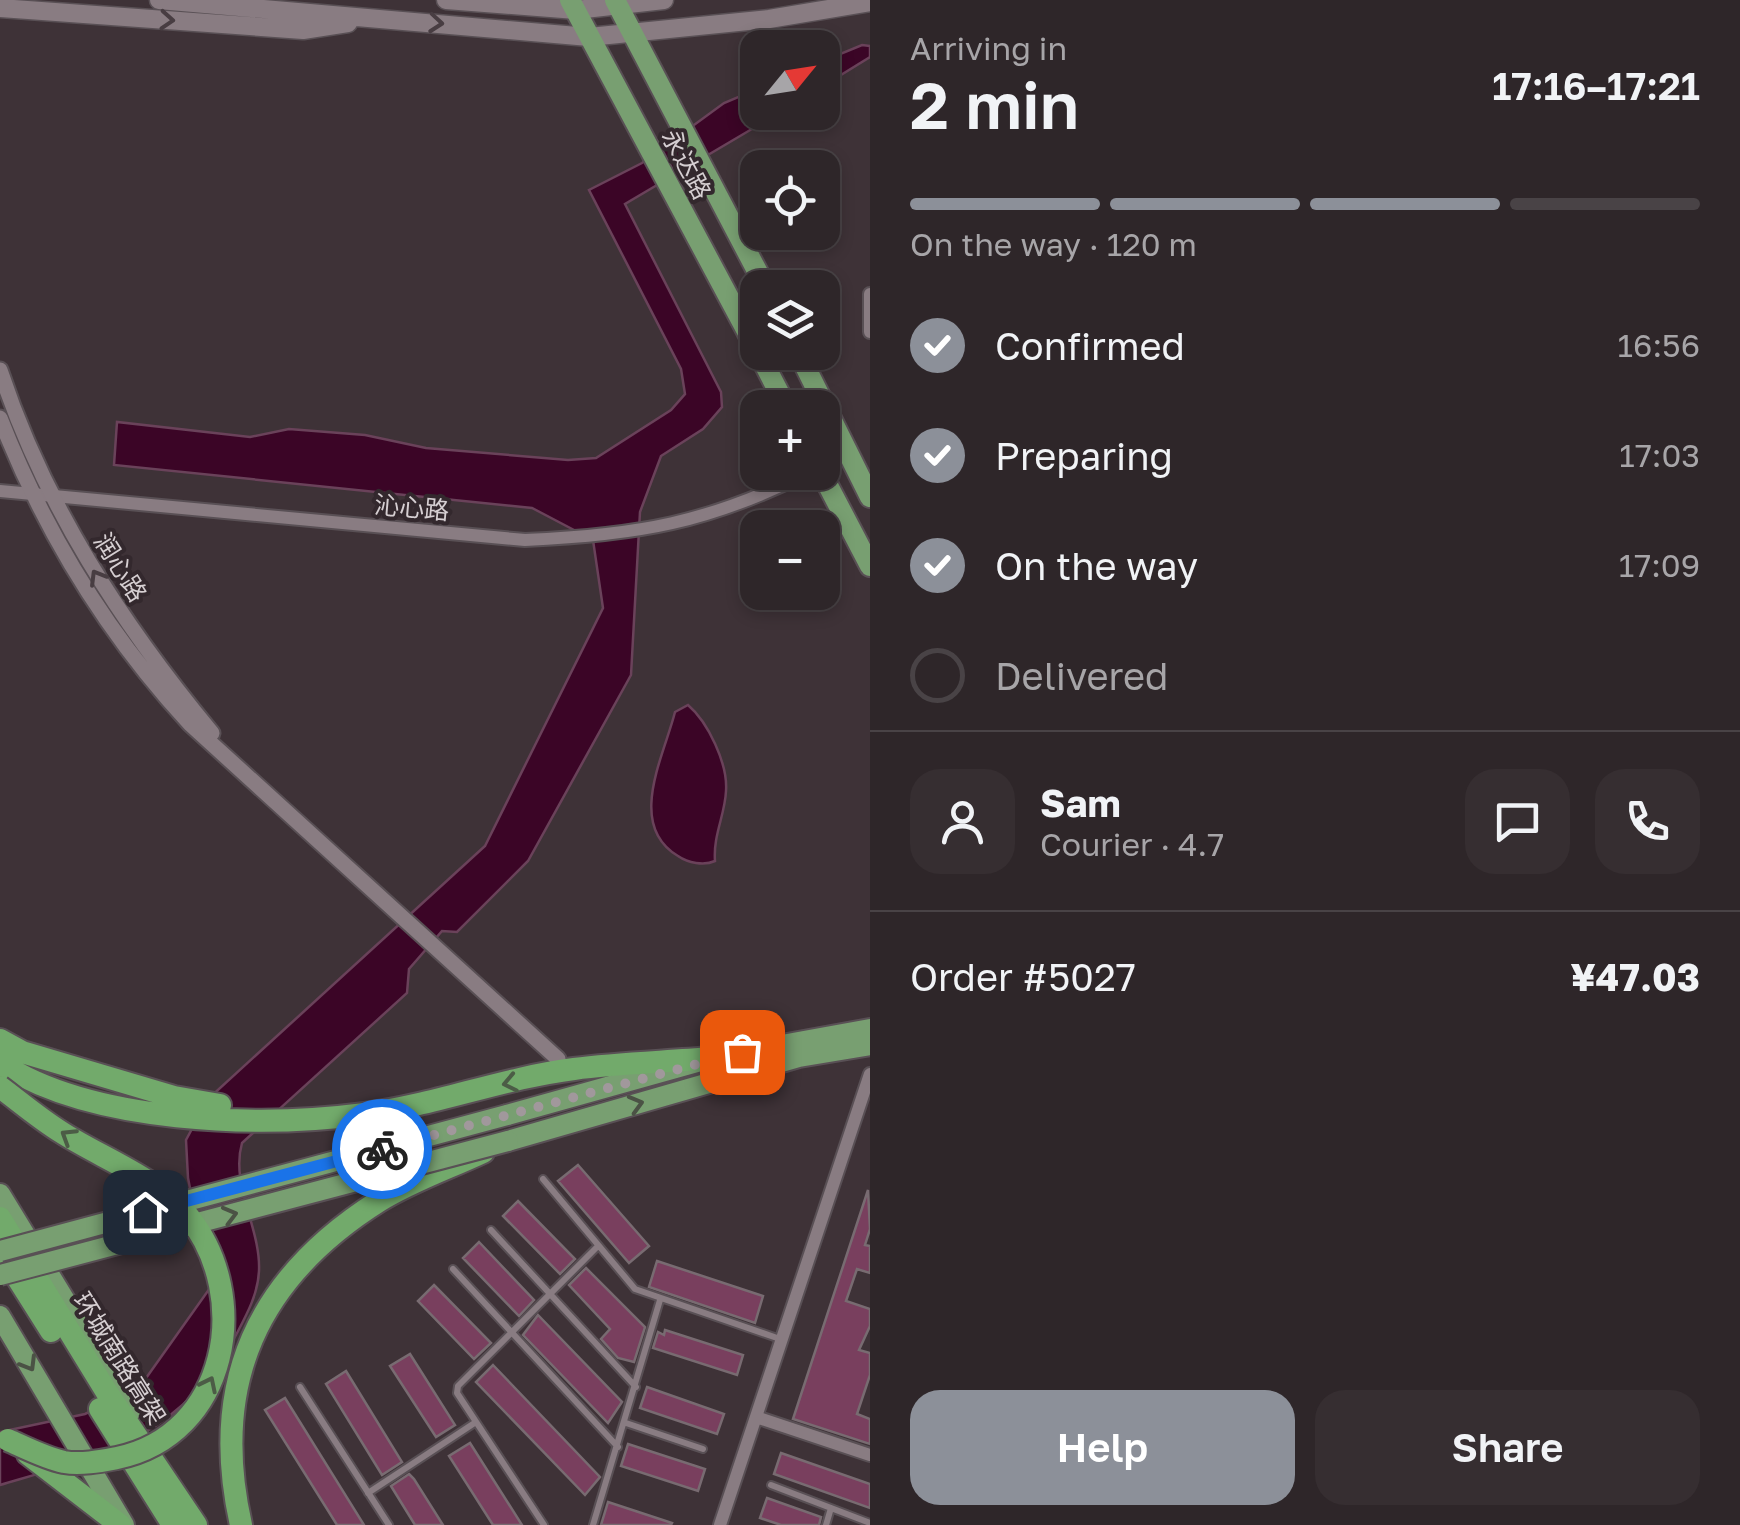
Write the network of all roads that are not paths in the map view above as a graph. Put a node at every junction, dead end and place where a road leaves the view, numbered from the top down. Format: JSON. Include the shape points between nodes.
{"nodes":[{"id":1,"x":162,"y":0,"type":"edge"},
{"id":2,"x":446,"y":0,"type":"edge"},
{"id":3,"x":664,"y":0,"type":"edge"},
{"id":4,"x":464,"y":1,"type":"edge"},
{"id":5,"x":870,"y":2,"type":"edge"},
{"id":6,"x":616,"y":3,"type":"edge"},
{"id":7,"x":573,"y":5,"type":"edge"},
{"id":8,"x":0,"y":8,"type":"edge"},
{"id":9,"x":378,"y":18,"type":"junction"},
{"id":10,"x":632,"y":32,"type":"junction"},
{"id":11,"x":589,"y":36,"type":"junction"},
{"id":12,"x":757,"y":270,"type":"edge"},
{"id":13,"x":870,"y":294,"type":"edge"},
{"id":14,"x":740,"y":318,"type":"edge"},
{"id":15,"x":870,"y":332,"type":"edge"},
{"id":16,"x":0,"y":370,"type":"edge"},
{"id":17,"x":807,"y":370,"type":"edge"},
{"id":18,"x":0,"y":418,"type":"edge"},
{"id":19,"x":774,"y":490,"type":"edge"},
{"id":20,"x":830,"y":490,"type":"edge"},
{"id":21,"x":0,"y":491,"type":"edge"},
{"id":22,"x":32,"y":494,"type":"junction"},
{"id":23,"x":52,"y":496,"type":"junction"},
{"id":24,"x":870,"y":498,"type":"edge"},
{"id":25,"x":870,"y":566,"type":"edge"},
{"id":26,"x":239,"y":768,"type":"junction"},
{"id":27,"x":870,"y":1029,"type":"edge"},
{"id":28,"x":0,"y":1040,"type":"edge"},
{"id":29,"x":870,"y":1045,"type":"edge"},
{"id":30,"x":711,"y":1058,"type":"junction"},
{"id":31,"x":558,"y":1059,"type":"dead end"},
{"id":32,"x":0,"y":1063,"type":"edge"},
{"id":33,"x":870,"y":1074,"type":"edge"},
{"id":34,"x":0,"y":1088,"type":"edge"},
{"id":35,"x":302,"y":1120,"type":"junction"},
{"id":36,"x":508,"y":1140,"type":"junction"},
{"id":37,"x":543,"y":1179,"type":"dead end"},
{"id":38,"x":0,"y":1194,"type":"edge"},
{"id":39,"x":0,"y":1218,"type":"edge"},
{"id":40,"x":491,"y":1230,"type":"dead end"},
{"id":41,"x":598,"y":1246,"type":"junction"},
{"id":42,"x":0,"y":1250,"type":"edge"},
{"id":43,"x":453,"y":1270,"type":"dead end"},
{"id":44,"x":0,"y":1276,"type":"edge"},
{"id":45,"x":550,"y":1294,"type":"junction"},
{"id":46,"x":660,"y":1300,"type":"junction"},
{"id":47,"x":0,"y":1316,"type":"edge"},
{"id":48,"x":509,"y":1334,"type":"junction"},
{"id":49,"x":782,"y":1340,"type":"junction"},
{"id":50,"x":300,"y":1387,"type":"dead end"},
{"id":51,"x":636,"y":1387,"type":"junction"},
{"id":52,"x":756,"y":1417,"type":"junction"},
{"id":53,"x":476,"y":1422,"type":"junction"},
{"id":54,"x":626,"y":1423,"type":"junction"},
{"id":55,"x":4,"y":1438,"type":"edge"},
{"id":56,"x":618,"y":1447,"type":"junction"},
{"id":57,"x":703,"y":1449,"type":"dead end"},
{"id":58,"x":870,"y":1455,"type":"edge"},
{"id":59,"x":771,"y":1486,"type":"dead end"},
{"id":60,"x":368,"y":1493,"type":"junction"},
{"id":61,"x":832,"y":1508,"type":"junction"},
{"id":62,"x":870,"y":1523,"type":"edge"},
{"id":63,"x":122,"y":1525,"type":"edge"},
{"id":64,"x":173,"y":1525,"type":"edge"},
{"id":65,"x":196,"y":1525,"type":"edge"},
{"id":66,"x":209,"y":1525,"type":"edge"},
{"id":67,"x":242,"y":1525,"type":"edge"},
{"id":68,"x":389,"y":1525,"type":"edge"},
{"id":69,"x":544,"y":1525,"type":"edge"},
{"id":70,"x":593,"y":1525,"type":"edge"},
{"id":71,"x":720,"y":1525,"type":"edge"},
{"id":72,"x":826,"y":1525,"type":"edge"}],
"edges":[{"from":1,"to":9,"type":"main road"},
{"from":2,"to":4,"type":"main road"},
{"from":3,"to":6,"type":"main road"},
{"from":4,"to":7,"type":"main road"},
{"from":5,"to":10,"type":"main road"},
{"from":6,"to":7,"type":"main road"},
{"from":6,"to":10,"type":"main road","name":"永达路"},
{"from":7,"to":11,"type":"main road","name":"永达路"},
{"from":8,"to":9,"type":"main road","one_way":true,"via":[[303,30]]},
{"from":9,"to":11,"type":"main road","one_way":true},
{"from":10,"to":11,"type":"main road"},
{"from":10,"to":12,"type":"main road","name":"永达路"},
{"from":11,"to":14,"type":"main road","name":"永达路"},
{"from":13,"to":15,"type":"street"},
{"from":16,"to":23,"type":"street","name":"润心路"},
{"from":17,"to":24,"type":"main road"},
{"from":18,"to":22,"type":"street","name":"润心路"},
{"from":19,"to":23,"type":"street","name":"沁心路","via":[[678,525],[525,540]]},
{"from":20,"to":25,"type":"main road"},
{"from":21,"to":22,"type":"street","name":"沁心路"},
{"from":22,"to":23,"type":"street","name":"沁心路"},
{"from":22,"to":26,"type":"street","name":"润心路","via":[[96,610],[143,674]]},
{"from":26,"to":23,"type":"street","name":"润心路","one_way":true,"via":[[114,606]]},
{"from":26,"to":31,"type":"street","name":"润心路"},
{"from":27,"to":30,"type":"main road"},
{"from":28,"to":35,"type":"highway","via":[[174,1097]]},
{"from":36,"to":29,"type":"main road","one_way":true,"via":[[799,1057]]},
{"from":30,"to":35,"type":"highway","one_way":true,"via":[[572,1069],[367,1114]]},
{"from":30,"to":42,"type":"main road","bridge":true},
{"from":32,"to":35,"type":"highway","via":[[120,1109]]},
{"from":33,"to":49,"type":"street"},
{"from":55,"to":34,"type":"highway","one_way":true,"bridge":true,"via":[[68,1462],[142,1453],[182,1427],[217,1368],[226,1326],[219,1270],[186,1214]]},
{"from":44,"to":36,"type":"main road","one_way":true,"bridge":true},
{"from":36,"to":67,"type":"highway","bridge":true,"via":[[381,1200],[314,1248],[277,1290],[247,1344],[234,1393],[231,1443]]},
{"from":37,"to":41,"type":"lane"},
{"from":38,"to":66,"type":"main road"},
{"from":39,"to":65,"type":"highway","name":"环城南路高架","bridge":true},
{"from":40,"to":45,"type":"lane"},
{"from":41,"to":45,"type":"lane"},
{"from":41,"to":46,"type":"lane","via":[[635,1288]]},
{"from":42,"to":64,"type":"highway","name":"环城南路高架","bridge":true},
{"from":43,"to":48,"type":"lane"},
{"from":45,"to":48,"type":"lane"},
{"from":45,"to":51,"type":"lane"},
{"from":46,"to":49,"type":"lane"},
{"from":46,"to":51,"type":"lane"},
{"from":47,"to":63,"type":"main road","one_way":true},
{"from":48,"to":53,"type":"lane","via":[[458,1386]]},
{"from":48,"to":56,"type":"lane"},
{"from":49,"to":52,"type":"street"},
{"from":50,"to":60,"type":"lane"},
{"from":51,"to":54,"type":"lane"},
{"from":52,"to":58,"type":"street"},
{"from":52,"to":71,"type":"street"},
{"from":53,"to":60,"type":"lane"},
{"from":53,"to":69,"type":"lane"},
{"from":54,"to":56,"type":"lane"},
{"from":54,"to":57,"type":"lane"},
{"from":55,"to":63,"type":"highway","bridge":true},
{"from":56,"to":70,"type":"lane"},
{"from":59,"to":61,"type":"lane"},
{"from":60,"to":68,"type":"lane"},
{"from":61,"to":62,"type":"lane"},
{"from":61,"to":72,"type":"lane"}]}
